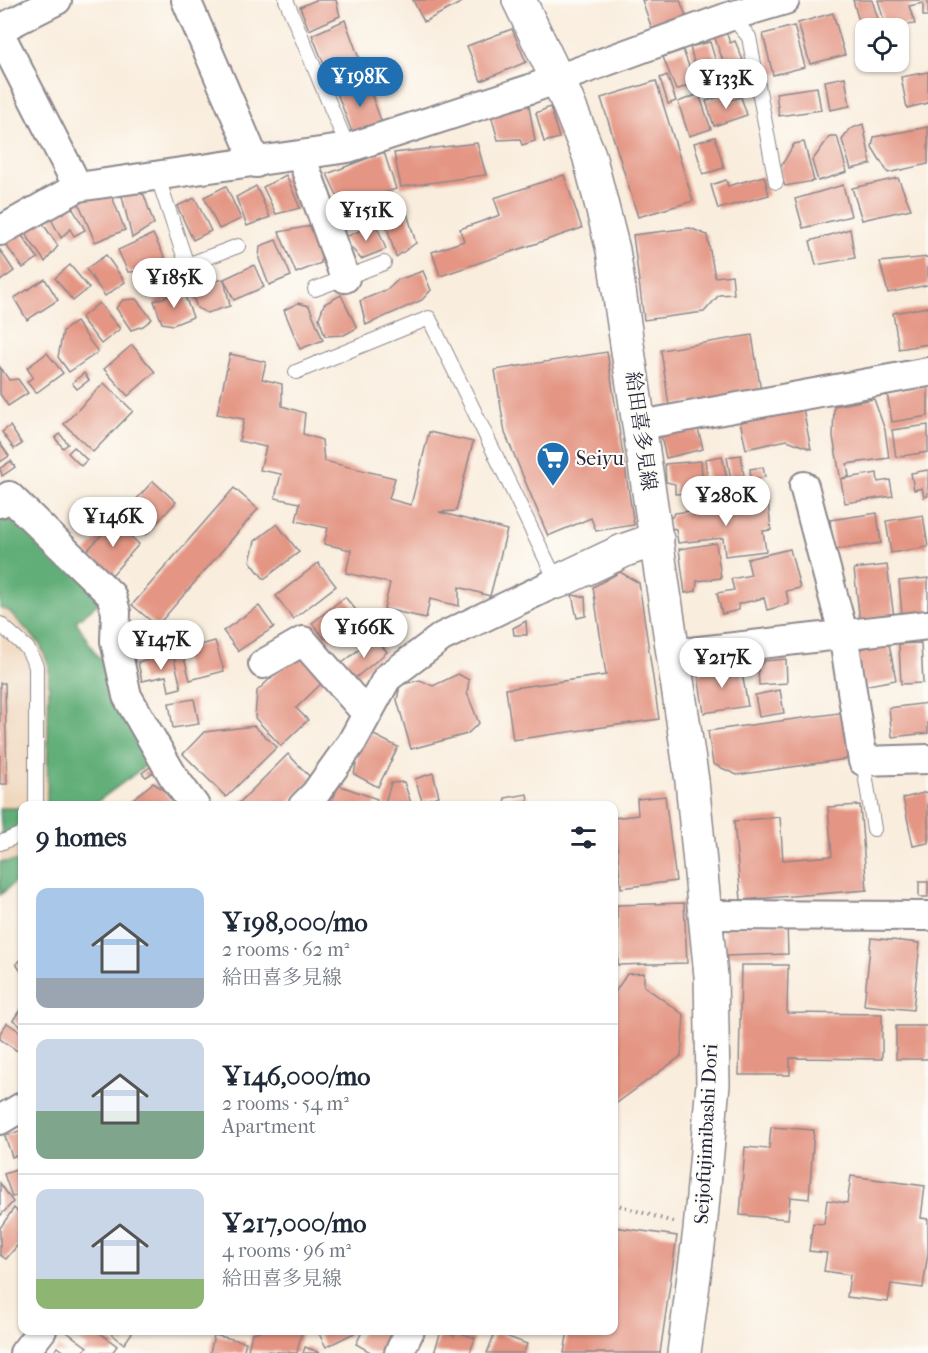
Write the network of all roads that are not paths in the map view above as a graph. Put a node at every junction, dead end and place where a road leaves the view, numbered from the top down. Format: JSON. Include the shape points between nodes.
{"nodes":[{"id":1,"x":57,"y":0,"type":"edge"},
{"id":2,"x":286,"y":0,"type":"edge"},
{"id":3,"x":519,"y":0,"type":"edge"},
{"id":4,"x":785,"y":0,"type":"edge"},
{"id":5,"x":193,"y":2,"type":"edge"},
{"id":6,"x":727,"y":8,"type":"edge"},
{"id":7,"x":0,"y":29,"type":"edge"},
{"id":8,"x":0,"y":34,"type":"edge"},
{"id":9,"x":557,"y":78,"type":"junction"},
{"id":10,"x":348,"y":148,"type":"junction"},
{"id":11,"x":301,"y":156,"type":"junction"},
{"id":12,"x":256,"y":163,"type":"junction"},
{"id":13,"x":157,"y":175,"type":"junction"},
{"id":14,"x":776,"y":182,"type":"dead end"},
{"id":15,"x":78,"y":187,"type":"junction"},
{"id":16,"x":0,"y":231,"type":"edge"},
{"id":17,"x":238,"y":246,"type":"dead end"},
{"id":18,"x":384,"y":263,"type":"dead end"},
{"id":19,"x":345,"y":278,"type":"junction"},
{"id":20,"x":315,"y":289,"type":"dead end"},
{"id":21,"x":296,"y":372,"type":"dead end"},
{"id":22,"x":928,"y":372,"type":"edge"},
{"id":23,"x":641,"y":425,"type":"junction"},
{"id":24,"x":804,"y":486,"type":"dead end"},
{"id":25,"x":0,"y":503,"type":"edge"},
{"id":26,"x":657,"y":539,"type":"junction"},
{"id":27,"x":558,"y":582,"type":"junction"},
{"id":28,"x":0,"y":624,"type":"edge"},
{"id":29,"x":928,"y":625,"type":"edge"},
{"id":30,"x":843,"y":633,"type":"junction"},
{"id":31,"x":672,"y":654,"type":"junction"},
{"id":32,"x":263,"y":664,"type":"dead end"},
{"id":33,"x":366,"y":713,"type":"junction"},
{"id":34,"x":928,"y":759,"type":"edge"},
{"id":35,"x":863,"y":761,"type":"junction"},
{"id":36,"x":36,"y":801,"type":"edge"},
{"id":37,"x":191,"y":801,"type":"edge"},
{"id":38,"x":308,"y":801,"type":"edge"},
{"id":39,"x":874,"y":829,"type":"dead end"},
{"id":40,"x":18,"y":836,"type":"edge"},
{"id":41,"x":0,"y":843,"type":"edge"},
{"id":42,"x":706,"y":915,"type":"junction"},
{"id":43,"x":928,"y":916,"type":"edge"},
{"id":44,"x":18,"y":1109,"type":"edge"},
{"id":45,"x":0,"y":1120,"type":"edge"},
{"id":46,"x":38,"y":1335,"type":"edge"},
{"id":47,"x":408,"y":1335,"type":"edge"},
{"id":48,"x":24,"y":1353,"type":"edge"},
{"id":49,"x":399,"y":1353,"type":"edge"},
{"id":50,"x":684,"y":1353,"type":"edge"}],
"edges":[{"from":1,"to":7,"type":"street"},
{"from":2,"to":10,"type":"lane"},
{"from":3,"to":9,"type":"street","name":"給田喜多見線"},
{"from":4,"to":6,"type":"street"},
{"from":5,"to":12,"type":"street","via":[[203,44]]},
{"from":6,"to":9,"type":"street"},
{"from":6,"to":14,"type":"lane","via":[[749,37]]},
{"from":8,"to":15,"type":"street"},
{"from":9,"to":10,"type":"street"},
{"from":9,"to":23,"type":"street","name":"給田喜多見線","via":[[589,155],[613,250]]},
{"from":10,"to":11,"type":"street"},
{"from":11,"to":12,"type":"street"},
{"from":11,"to":19,"type":"street"},
{"from":12,"to":13,"type":"street"},
{"from":13,"to":15,"type":"street"},
{"from":13,"to":17,"type":"lane","via":[[187,265]]},
{"from":15,"to":16,"type":"street"},
{"from":18,"to":19,"type":"lane"},
{"from":19,"to":20,"type":"lane"},
{"from":21,"to":27,"type":"lane","via":[[429,318]]},
{"from":22,"to":23,"type":"street"},
{"from":23,"to":26,"type":"street","name":"給田喜多見線"},
{"from":24,"to":30,"type":"street"},
{"from":25,"to":37,"type":"street","via":[[9,496],[111,595],[116,612],[115,641],[127,696]]},
{"from":26,"to":27,"type":"street"},
{"from":26,"to":31,"type":"street","name":"給田喜多見線"},
{"from":27,"to":33,"type":"street","via":[[442,637],[387,678]]},
{"from":28,"to":36,"type":"lane","via":[[27,648],[36,666]]},
{"from":29,"to":30,"type":"street"},
{"from":30,"to":31,"type":"street"},
{"from":30,"to":35,"type":"street"},
{"from":31,"to":42,"type":"street","name":"給田喜多見線","via":[[692,781]]},
{"from":32,"to":33,"type":"street","via":[[303,641]]},
{"from":33,"to":38,"type":"street","via":[[352,742]]},
{"from":34,"to":35,"type":"street"},
{"from":35,"to":39,"type":"lane"},
{"from":40,"to":41,"type":"lane"},
{"from":42,"to":43,"type":"street"},
{"from":42,"to":50,"type":"street","name":"Seijofujimibashi Dori","via":[[713,1084]]},
{"from":44,"to":45,"type":"street"},
{"from":46,"to":48,"type":"street"},
{"from":47,"to":49,"type":"street"}]}
